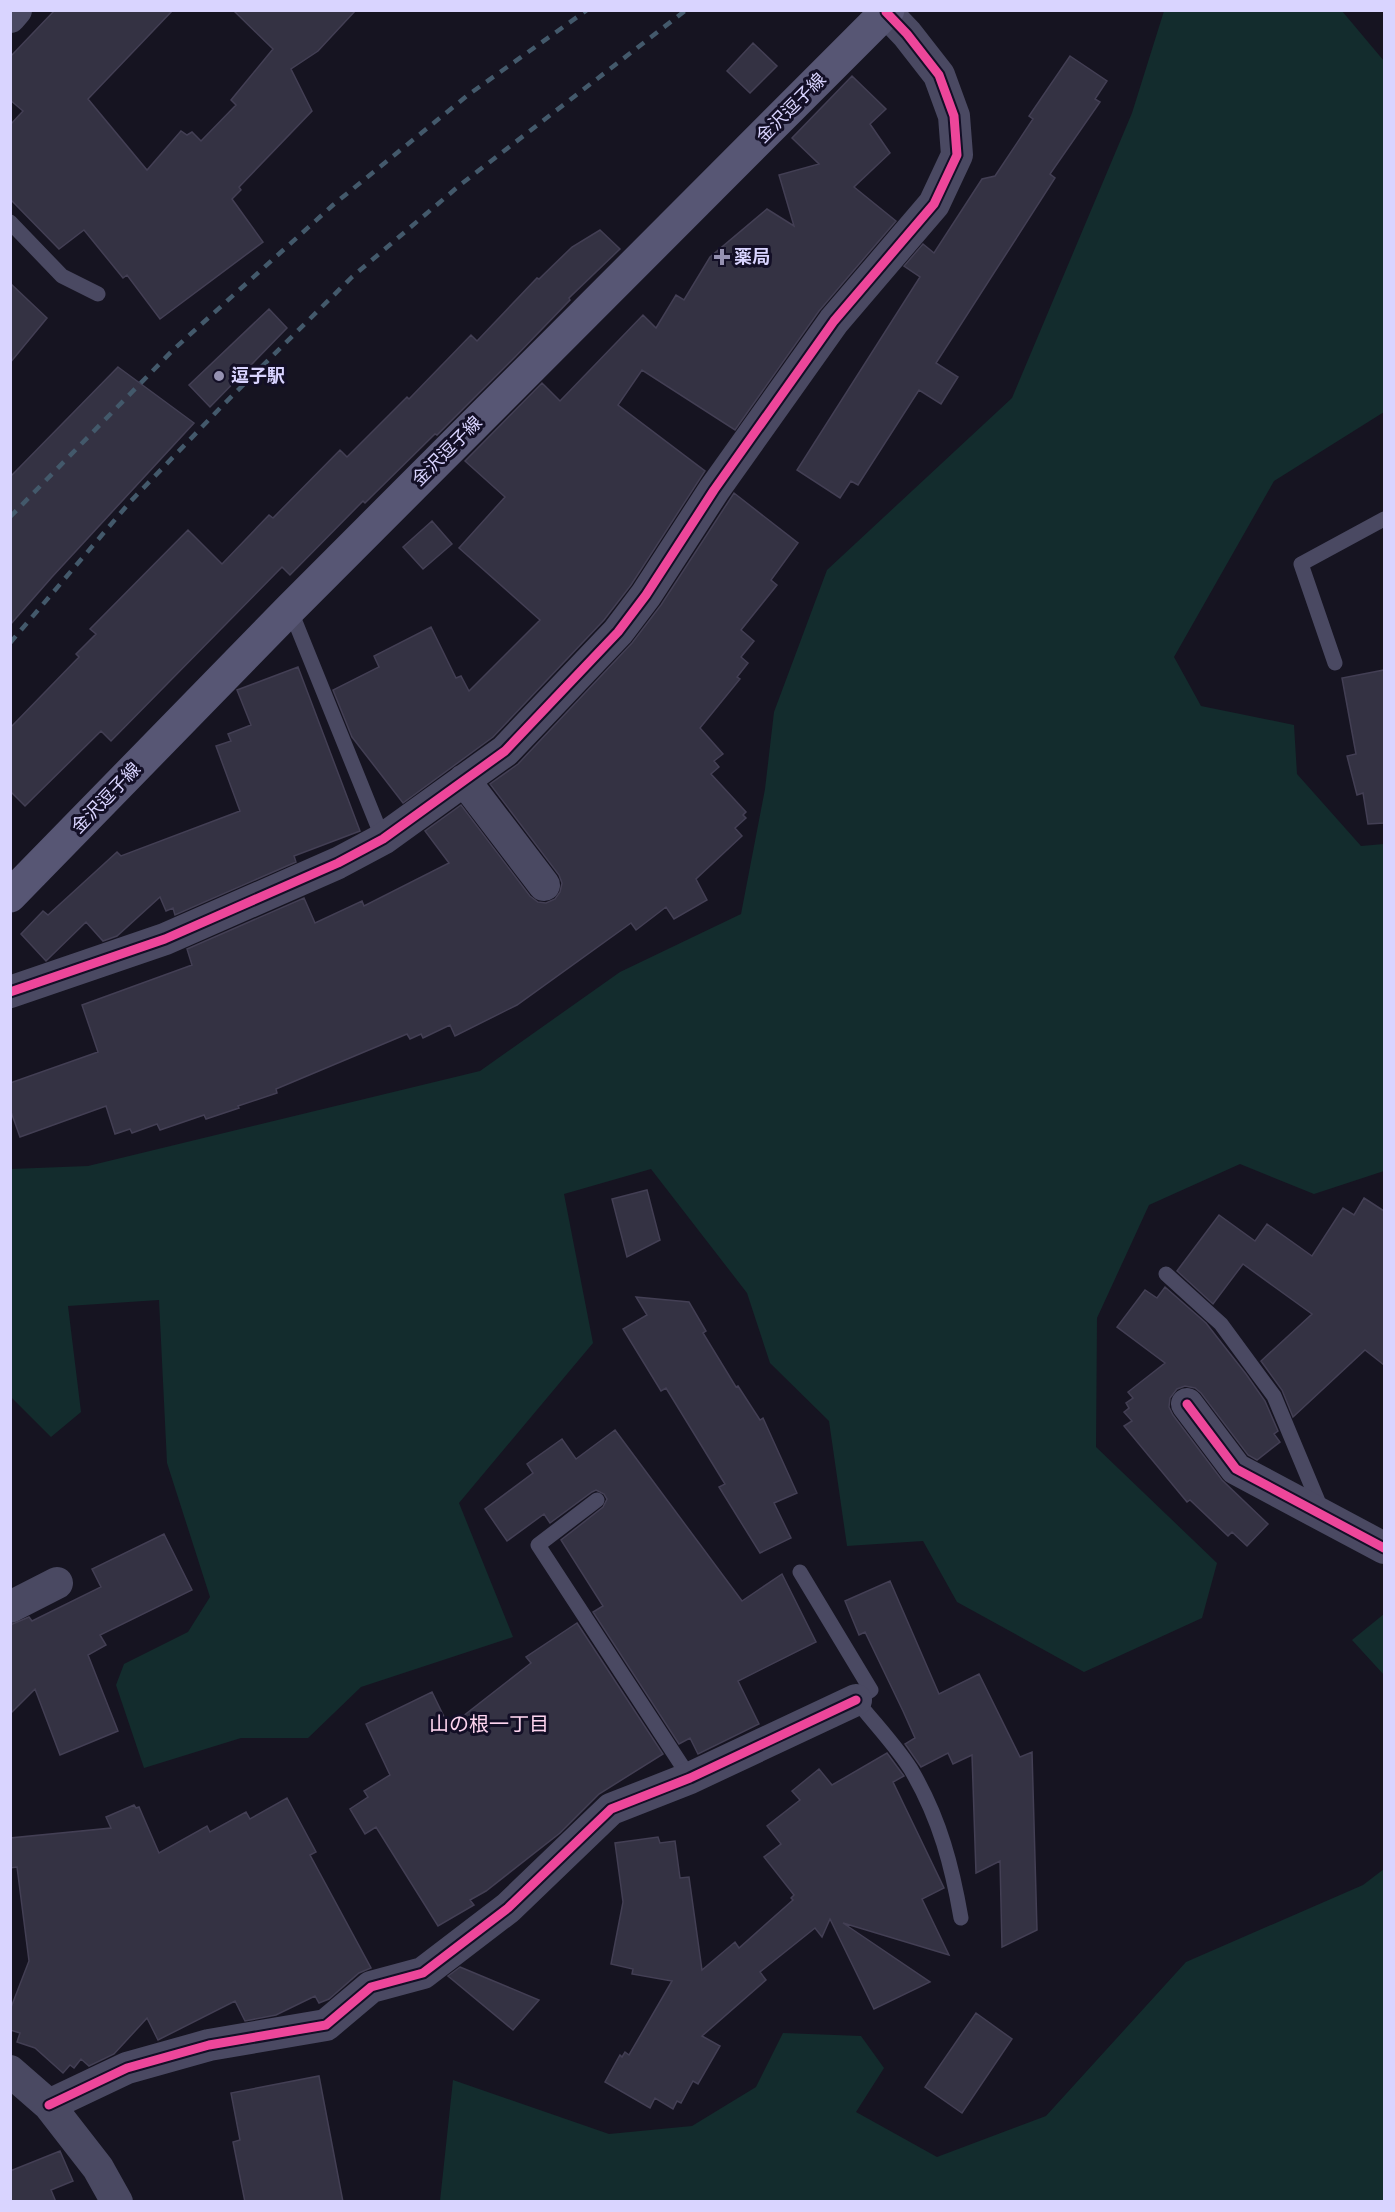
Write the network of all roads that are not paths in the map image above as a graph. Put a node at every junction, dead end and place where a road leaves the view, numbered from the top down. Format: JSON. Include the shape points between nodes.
{"nodes":[{"id":1,"x":887,"y":11,"type":"edge"},
{"id":2,"x":10,"y":222,"type":"edge"},
{"id":3,"x":98,"y":294,"type":"dead end"},
{"id":4,"x":1384,"y":519,"type":"edge"},
{"id":5,"x":290,"y":609,"type":"junction"},
{"id":6,"x":1335,"y":663,"type":"dead end"},
{"id":7,"x":464,"y":780,"type":"junction"},
{"id":8,"x":383,"y":839,"type":"junction"},
{"id":9,"x":544,"y":885,"type":"dead end"},
{"id":10,"x":10,"y":896,"type":"edge"},
{"id":11,"x":10,"y":992,"type":"edge"},
{"id":12,"x":1166,"y":1274,"type":"dead end"},
{"id":13,"x":1187,"y":1404,"type":"dead end"},
{"id":14,"x":597,"y":1500,"type":"dead end"},
{"id":15,"x":1325,"y":1516,"type":"junction"},
{"id":16,"x":1384,"y":1548,"type":"edge"},
{"id":17,"x":800,"y":1572,"type":"dead end"},
{"id":18,"x":57,"y":1583,"type":"dead end"},
{"id":19,"x":10,"y":1607,"type":"edge"},
{"id":20,"x":856,"y":1700,"type":"junction"},
{"id":21,"x":690,"y":1778,"type":"junction"},
{"id":22,"x":961,"y":1918,"type":"dead end"},
{"id":23,"x":10,"y":2071,"type":"edge"},
{"id":24,"x":49,"y":2104,"type":"junction"},
{"id":25,"x":117,"y":2202,"type":"edge"}],
"edges":[{"from":1,"to":5,"type":"main road","name":"金沢逗子線"},
{"from":1,"to":7,"type":"street","via":[[939,75],[954,116],[957,155],[934,204],[834,321],[618,632],[505,751]]},
{"from":2,"to":3,"type":"lane","via":[[62,276]]},
{"from":4,"to":6,"type":"lane","via":[[1301,564]]},
{"from":5,"to":8,"type":"lane"},
{"from":5,"to":10,"type":"main road","name":"金沢逗子線"},
{"from":7,"to":8,"type":"street"},
{"from":7,"to":9,"type":"street"},
{"from":8,"to":11,"type":"street","via":[[338,863],[165,939]]},
{"from":12,"to":15,"type":"lane","via":[[1221,1324],[1274,1396]]},
{"from":13,"to":15,"type":"street","via":[[1236,1469]]},
{"from":14,"to":21,"type":"lane","via":[[538,1545]]},
{"from":15,"to":16,"type":"street"},
{"from":17,"to":20,"type":"lane","via":[[871,1690]]},
{"from":18,"to":19,"type":"street"},
{"from":20,"to":21,"type":"street"},
{"from":20,"to":22,"type":"lane","via":[[912,1771],[935,1816],[953,1870]]},
{"from":21,"to":24,"type":"street","via":[[611,1809],[507,1908],[423,1973],[371,1987],[326,2025],[209,2045],[138,2065]]},
{"from":23,"to":24,"type":"street"},
{"from":24,"to":25,"type":"street","via":[[98,2168]]}]}
